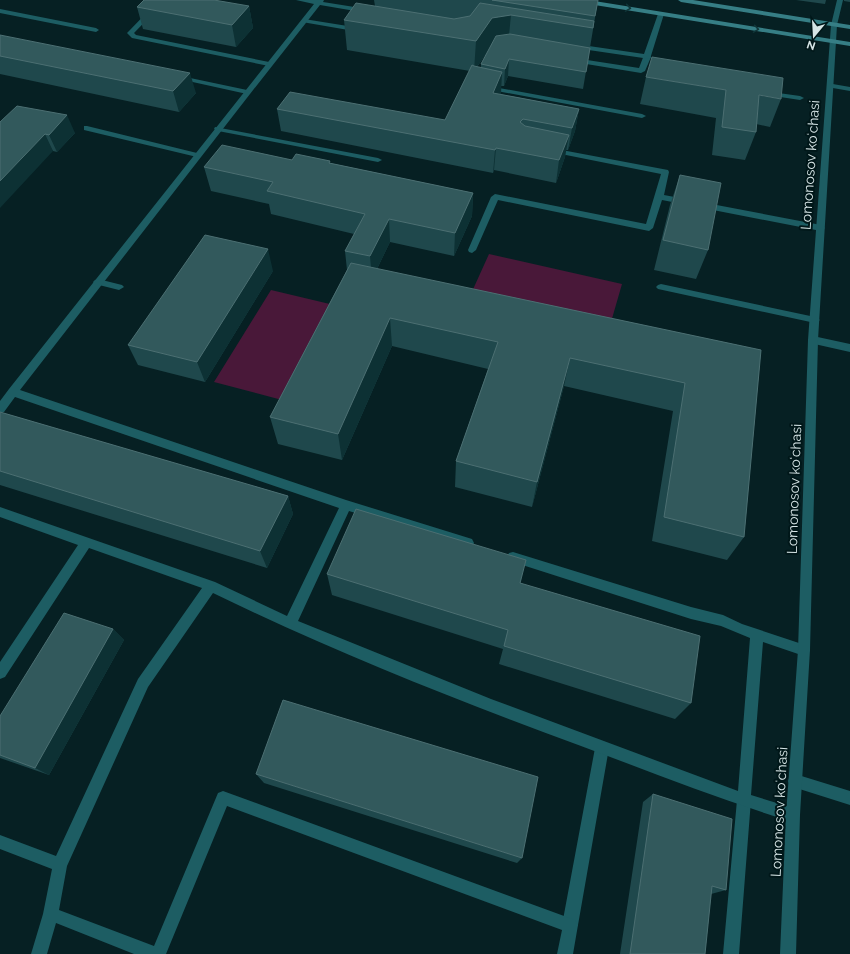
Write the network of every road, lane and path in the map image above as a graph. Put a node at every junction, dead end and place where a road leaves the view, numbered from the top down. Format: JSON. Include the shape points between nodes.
{"nodes":[{"id":1,"x":163,"y":0,"type":"edge"},
{"id":2,"x":299,"y":0,"type":"edge"},
{"id":3,"x":576,"y":0,"type":"edge"},
{"id":4,"x":681,"y":0,"type":"edge"},
{"id":5,"x":840,"y":0,"type":"edge"},
{"id":6,"x":320,"y":2,"type":"edge"},
{"id":7,"x":0,"y":11,"type":"edge"},
{"id":8,"x":373,"y":12,"type":"edge"},
{"id":9,"x":661,"y":14,"type":"junction"},
{"id":10,"x":304,"y":21,"type":"junction"},
{"id":11,"x":834,"y":25,"type":"junction"},
{"id":12,"x":850,"y":27,"type":"edge"},
{"id":13,"x":96,"y":30,"type":"dead end"},
{"id":14,"x":367,"y":31,"type":"edge"},
{"id":15,"x":833,"y":41,"type":"junction"},
{"id":16,"x":850,"y":44,"type":"edge"},
{"id":17,"x":569,"y":45,"type":"edge"},
{"id":18,"x":647,"y":57,"type":"junction"},
{"id":19,"x":563,"y":58,"type":"edge"},
{"id":20,"x":269,"y":64,"type":"junction"},
{"id":21,"x":172,"y":76,"type":"edge"},
{"id":22,"x":476,"y":85,"type":"edge"},
{"id":23,"x":830,"y":85,"type":"junction"},
{"id":24,"x":850,"y":89,"type":"edge"},
{"id":25,"x":247,"y":92,"type":"junction"},
{"id":26,"x":762,"y":92,"type":"edge"},
{"id":27,"x":800,"y":98,"type":"dead end"},
{"id":28,"x":642,"y":116,"type":"dead end"},
{"id":29,"x":87,"y":128,"type":"dead end"},
{"id":30,"x":218,"y":129,"type":"junction"},
{"id":31,"x":539,"y":148,"type":"edge"},
{"id":32,"x":197,"y":155,"type":"junction"},
{"id":33,"x":378,"y":160,"type":"dead end"},
{"id":34,"x":659,"y":197,"type":"junction"},
{"id":35,"x":821,"y":228,"type":"junction"},
{"id":36,"x":472,"y":250,"type":"dead end"},
{"id":37,"x":98,"y":282,"type":"junction"},
{"id":38,"x":119,"y":287,"type":"dead end"},
{"id":39,"x":661,"y":288,"type":"dead end"},
{"id":40,"x":814,"y":320,"type":"junction"},
{"id":41,"x":813,"y":340,"type":"junction"},
{"id":42,"x":850,"y":348,"type":"edge"},
{"id":43,"x":13,"y":392,"type":"junction"},
{"id":44,"x":0,"y":409,"type":"edge"},
{"id":45,"x":346,"y":505,"type":"junction"},
{"id":46,"x":0,"y":512,"type":"edge"},
{"id":47,"x":86,"y":542,"type":"junction"},
{"id":48,"x":481,"y":547,"type":"edge"},
{"id":49,"x":504,"y":554,"type":"edge"},
{"id":50,"x":211,"y":586,"type":"junction"},
{"id":51,"x":290,"y":624,"type":"junction"},
{"id":52,"x":757,"y":634,"type":"junction"},
{"id":53,"x":804,"y":650,"type":"junction"},
{"id":54,"x":0,"y":673,"type":"edge"},
{"id":55,"x":602,"y":748,"type":"junction"},
{"id":56,"x":795,"y":782,"type":"junction"},
{"id":57,"x":850,"y":798,"type":"edge"},
{"id":58,"x":744,"y":800,"type":"junction"},
{"id":59,"x":793,"y":815,"type":"junction"},
{"id":60,"x":0,"y":842,"type":"edge"},
{"id":61,"x":60,"y":865,"type":"junction"},
{"id":62,"x":51,"y":914,"type":"junction"},
{"id":63,"x":570,"y":925,"type":"junction"},
{"id":64,"x":40,"y":954,"type":"edge"},
{"id":65,"x":154,"y":954,"type":"edge"},
{"id":66,"x":158,"y":954,"type":"edge"},
{"id":67,"x":565,"y":954,"type":"edge"},
{"id":68,"x":731,"y":954,"type":"edge"},
{"id":69,"x":788,"y":954,"type":"edge"}],
"edges":[{"from":1,"to":20,"type":"street","via":[[130,33],[134,37]]},
{"from":2,"to":6,"type":"street"},
{"from":3,"to":9,"type":"main road","one_way":true},
{"from":4,"to":11,"type":"main road"},
{"from":5,"to":11,"type":"street","name":"Lomonosov koʻchasi"},
{"from":6,"to":8,"type":"street"},
{"from":6,"to":10,"type":"street"},
{"from":7,"to":13,"type":"street"},
{"from":9,"to":15,"type":"main road","one_way":true},
{"from":9,"to":18,"type":"street"},
{"from":10,"to":14,"type":"street"},
{"from":10,"to":20,"type":"street"},
{"from":11,"to":12,"type":"main road"},
{"from":11,"to":15,"type":"street","name":"Lomonosov koʻchasi"},
{"from":15,"to":16,"type":"main road"},
{"from":15,"to":23,"type":"street","name":"Lomonosov koʻchasi"},
{"from":17,"to":18,"type":"street"},
{"from":18,"to":19,"type":"street","via":[[645,72]]},
{"from":20,"to":25,"type":"street"},
{"from":21,"to":25,"type":"street"},
{"from":22,"to":28,"type":"street"},
{"from":23,"to":24,"type":"street"},
{"from":23,"to":35,"type":"street","name":"Lomonosov koʻchasi"},
{"from":25,"to":30,"type":"street"},
{"from":26,"to":27,"type":"street"},
{"from":29,"to":32,"type":"street"},
{"from":30,"to":32,"type":"street"},
{"from":30,"to":33,"type":"street"},
{"from":31,"to":34,"type":"street","via":[[665,172]]},
{"from":32,"to":37,"type":"street"},
{"from":34,"to":35,"type":"street"},
{"from":34,"to":36,"type":"street","via":[[649,228],[495,197]]},
{"from":35,"to":40,"type":"street","name":"Lomonosov koʻchasi"},
{"from":37,"to":38,"type":"street"},
{"from":37,"to":43,"type":"street"},
{"from":39,"to":40,"type":"street"},
{"from":40,"to":41,"type":"street","name":"Lomonosov koʻchasi"},
{"from":41,"to":42,"type":"street"},
{"from":41,"to":53,"type":"street","name":"Lomonosov koʻchasi"},
{"from":43,"to":44,"type":"street"},
{"from":43,"to":45,"type":"street"},
{"from":45,"to":48,"type":"street"},
{"from":45,"to":51,"type":"street"},
{"from":46,"to":47,"type":"street"},
{"from":47,"to":50,"type":"street"},
{"from":47,"to":54,"type":"street"},
{"from":49,"to":52,"type":"street","via":[[691,613],[715,618]]},
{"from":50,"to":51,"type":"street"},
{"from":50,"to":61,"type":"street","via":[[143,682]]},
{"from":51,"to":55,"type":"street"},
{"from":52,"to":53,"type":"street"},
{"from":52,"to":58,"type":"street"},
{"from":53,"to":56,"type":"street","name":"Lomonosov koʻchasi"},
{"from":55,"to":58,"type":"street"},
{"from":55,"to":63,"type":"street"},
{"from":56,"to":57,"type":"street"},
{"from":56,"to":59,"type":"street","name":"Lomonosov koʻchasi"},
{"from":58,"to":59,"type":"street"},
{"from":58,"to":68,"type":"street"},
{"from":59,"to":69,"type":"street","name":"Lomonosov koʻchasi"},
{"from":60,"to":61,"type":"street"},
{"from":61,"to":62,"type":"street"},
{"from":62,"to":64,"type":"street"},
{"from":62,"to":65,"type":"street"},
{"from":63,"to":66,"type":"street","via":[[223,798]]},
{"from":63,"to":67,"type":"street"}]}
